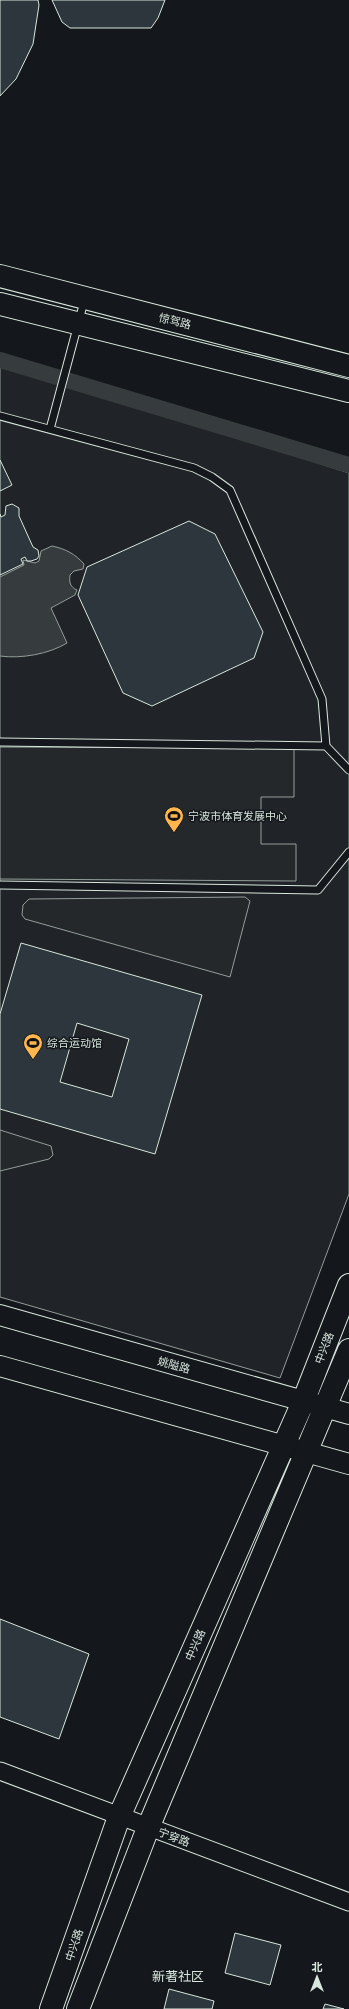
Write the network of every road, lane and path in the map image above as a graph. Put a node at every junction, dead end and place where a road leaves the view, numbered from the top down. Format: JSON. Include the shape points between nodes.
{"nodes":[{"id":1,"x":0,"y":276,"type":"edge"},
{"id":2,"x":0,"y":304,"type":"edge"},
{"id":3,"x":82,"y":309,"type":"dead end"},
{"id":4,"x":349,"y":366,"type":"edge"},
{"id":5,"x":349,"y":391,"type":"edge"},
{"id":6,"x":0,"y":416,"type":"edge"},
{"id":7,"x":50,"y":430,"type":"junction"},
{"id":8,"x":0,"y":742,"type":"edge"},
{"id":9,"x":326,"y":746,"type":"junction"},
{"id":10,"x":349,"y":770,"type":"edge"},
{"id":11,"x":349,"y":852,"type":"edge"},
{"id":12,"x":0,"y":885,"type":"edge"},
{"id":13,"x":349,"y":1285,"type":"edge"},
{"id":14,"x":0,"y":1315,"type":"edge"},
{"id":15,"x":349,"y":1350,"type":"edge"},
{"id":16,"x":0,"y":1366,"type":"edge"},
{"id":17,"x":303,"y":1402,"type":"junction"},
{"id":18,"x":326,"y":1407,"type":"junction"},
{"id":19,"x":349,"y":1414,"type":"edge"},
{"id":20,"x":284,"y":1445,"type":"junction"},
{"id":21,"x":306,"y":1451,"type":"junction"},
{"id":22,"x":349,"y":1464,"type":"edge"},
{"id":23,"x":0,"y":1771,"type":"edge"},
{"id":24,"x":119,"y":1817,"type":"junction"},
{"id":25,"x":148,"y":1828,"type":"junction"},
{"id":26,"x":349,"y":1902,"type":"edge"},
{"id":27,"x":51,"y":2009,"type":"edge"},
{"id":28,"x":78,"y":2009,"type":"edge"}],
"edges":[{"from":1,"to":4,"type":"main road","name":"惊驾路"},
{"from":2,"to":5,"type":"main road"},
{"from":3,"to":7,"type":"lane"},
{"from":6,"to":7,"type":"lane"},
{"from":7,"to":9,"type":"lane","via":[[194,468],[230,490],[322,699]]},
{"from":8,"to":9,"type":"lane"},
{"from":9,"to":10,"type":"lane"},
{"from":11,"to":12,"type":"lane","via":[[318,890]]},
{"from":13,"to":17,"type":"main road","name":"中兴路"},
{"from":14,"to":17,"type":"main road","name":"姚隘路"},
{"from":15,"to":18,"type":"main road"},
{"from":16,"to":20,"type":"main road"},
{"from":17,"to":18,"type":"main road","name":"姚隘路"},
{"from":17,"to":20,"type":"main road","name":"中兴路"},
{"from":18,"to":19,"type":"main road","name":"姚隘路"},
{"from":18,"to":21,"type":"main road"},
{"from":20,"to":21,"type":"main road"},
{"from":20,"to":24,"type":"main road","name":"中兴路"},
{"from":21,"to":22,"type":"main road"},
{"from":21,"to":25,"type":"main road"},
{"from":23,"to":24,"type":"street","name":"宁穿路"},
{"from":24,"to":25,"type":"street","name":"宁穿路"},
{"from":24,"to":27,"type":"main road","name":"中兴路"},
{"from":25,"to":26,"type":"street","name":"宁穿路"},
{"from":25,"to":28,"type":"main road"}]}
